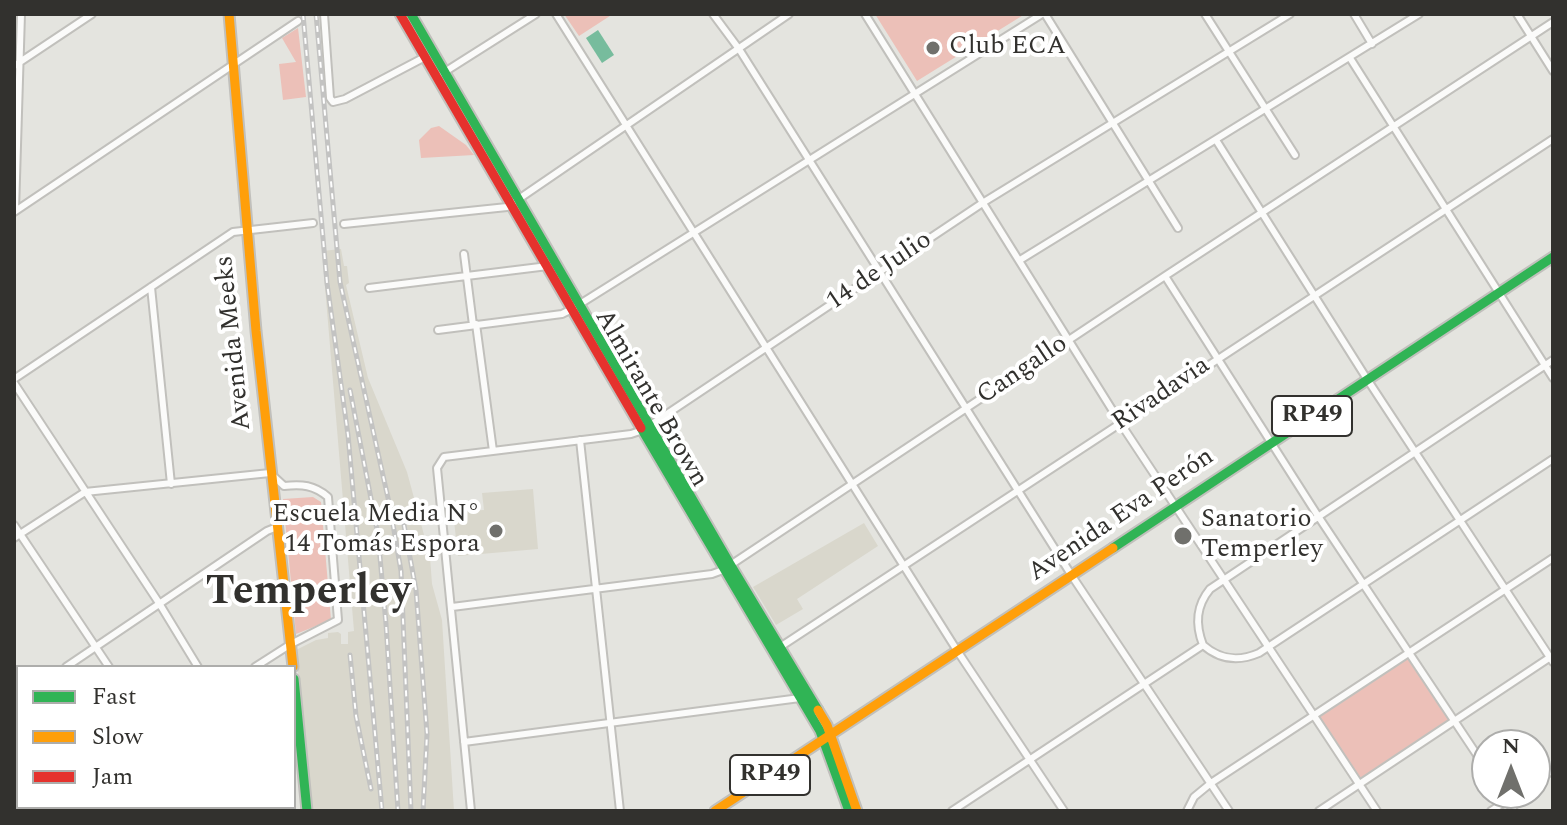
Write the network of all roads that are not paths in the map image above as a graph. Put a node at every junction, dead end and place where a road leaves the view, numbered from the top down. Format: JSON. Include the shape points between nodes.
{"nodes":[{"id":1,"x":21,"y":14,"type":"edge"},
{"id":2,"x":92,"y":14,"type":"edge"},
{"id":3,"x":229,"y":14,"type":"edge"},
{"id":4,"x":324,"y":14,"type":"edge"},
{"id":5,"x":400,"y":14,"type":"edge"},
{"id":6,"x":411,"y":14,"type":"edge"},
{"id":7,"x":536,"y":14,"type":"edge"},
{"id":8,"x":556,"y":14,"type":"edge"},
{"id":9,"x":713,"y":14,"type":"edge"},
{"id":10,"x":789,"y":14,"type":"edge"},
{"id":11,"x":865,"y":14,"type":"edge"},
{"id":12,"x":1044,"y":14,"type":"edge"},
{"id":13,"x":1205,"y":14,"type":"edge"},
{"id":14,"x":1290,"y":14,"type":"edge"},
{"id":15,"x":1354,"y":14,"type":"edge"},
{"id":16,"x":1419,"y":14,"type":"edge"},
{"id":17,"x":1517,"y":14,"type":"edge"},
{"id":18,"x":298,"y":21,"type":"dead end"},
{"id":19,"x":1553,"y":22,"type":"edge"},
{"id":20,"x":1531,"y":37,"type":"junction"},
{"id":21,"x":1372,"y":44,"type":"junction"},
{"id":22,"x":739,"y":49,"type":"junction"},
{"id":23,"x":1229,"y":52,"type":"junction"},
{"id":24,"x":425,"y":57,"type":"junction"},
{"id":25,"x":1350,"y":58,"type":"junction"},
{"id":26,"x":17,"y":64,"type":"edge"},
{"id":27,"x":233,"y":66,"type":"junction"},
{"id":28,"x":1553,"y":71,"type":"edge"},
{"id":29,"x":441,"y":74,"type":"junction"},
{"id":30,"x":915,"y":92,"type":"junction"},
{"id":31,"x":1265,"y":109,"type":"junction"},
{"id":32,"x":1112,"y":123,"type":"junction"},
{"id":33,"x":625,"y":125,"type":"junction"},
{"id":34,"x":1394,"y":126,"type":"junction"},
{"id":35,"x":1553,"y":139,"type":"edge"},
{"id":36,"x":1216,"y":140,"type":"junction"},
{"id":37,"x":1295,"y":155,"type":"dead end"},
{"id":38,"x":809,"y":161,"type":"junction"},
{"id":39,"x":1149,"y":182,"type":"junction"},
{"id":40,"x":514,"y":202,"type":"junction"},
{"id":41,"x":984,"y":202,"type":"junction"},
{"id":42,"x":1447,"y":210,"type":"junction"},
{"id":43,"x":15,"y":212,"type":"edge"},
{"id":44,"x":1261,"y":213,"type":"junction"},
{"id":45,"x":313,"y":223,"type":"dead end"},
{"id":46,"x":344,"y":224,"type":"dead end"},
{"id":47,"x":1178,"y":228,"type":"dead end"},
{"id":48,"x":246,"y":229,"type":"junction"},
{"id":49,"x":694,"y":233,"type":"junction"},
{"id":50,"x":464,"y":254,"type":"dead end"},
{"id":51,"x":1553,"y":257,"type":"edge"},
{"id":52,"x":1020,"y":260,"type":"junction"},
{"id":53,"x":548,"y":266,"type":"junction"},
{"id":54,"x":879,"y":273,"type":"junction"},
{"id":55,"x":467,"y":276,"type":"junction"},
{"id":56,"x":1165,"y":276,"type":"junction"},
{"id":57,"x":151,"y":287,"type":"junction"},
{"id":58,"x":369,"y":288,"type":"dead end"},
{"id":59,"x":1498,"y":293,"type":"junction"},
{"id":60,"x":1313,"y":296,"type":"junction"},
{"id":61,"x":576,"y":307,"type":"junction"},
{"id":62,"x":474,"y":325,"type":"junction"},
{"id":63,"x":438,"y":330,"type":"dead end"},
{"id":64,"x":1069,"y":340,"type":"junction"},
{"id":65,"x":766,"y":348,"type":"junction"},
{"id":66,"x":1217,"y":359,"type":"junction"},
{"id":67,"x":1553,"y":360,"type":"edge"},
{"id":68,"x":1545,"y":366,"type":"junction"},
{"id":69,"x":1553,"y":378,"type":"edge"},
{"id":70,"x":1367,"y":379,"type":"junction"},
{"id":71,"x":14,"y":381,"type":"edge"},
{"id":72,"x":967,"y":408,"type":"junction"},
{"id":73,"x":1121,"y":424,"type":"junction"},
{"id":74,"x":647,"y":427,"type":"junction"},
{"id":75,"x":580,"y":440,"type":"junction"},
{"id":76,"x":1271,"y":442,"type":"junction"},
{"id":77,"x":493,"y":451,"type":"junction"},
{"id":78,"x":1414,"y":451,"type":"junction"},
{"id":79,"x":1553,"y":459,"type":"edge"},
{"id":80,"x":270,"y":473,"type":"junction"},
{"id":81,"x":853,"y":483,"type":"junction"},
{"id":82,"x":171,"y":484,"type":"junction"},
{"id":83,"x":1018,"y":490,"type":"junction"},
{"id":84,"x":85,"y":492,"type":"junction"},
{"id":85,"x":1175,"y":507,"type":"junction"},
{"id":86,"x":1318,"y":516,"type":"junction"},
{"id":87,"x":1460,"y":521,"type":"junction"},
{"id":88,"x":14,"y":525,"type":"edge"},
{"id":89,"x":277,"y":527,"type":"junction"},
{"id":90,"x":17,"y":536,"type":"edge"},
{"id":91,"x":1553,"y":558,"type":"edge"},
{"id":92,"x":904,"y":565,"type":"junction"},
{"id":93,"x":726,"y":567,"type":"junction"},
{"id":94,"x":1072,"y":576,"type":"junction"},
{"id":95,"x":1223,"y":579,"type":"junction"},
{"id":96,"x":1363,"y":584,"type":"junction"},
{"id":97,"x":596,"y":588,"type":"junction"},
{"id":98,"x":1505,"y":590,"type":"junction"},
{"id":99,"x":159,"y":603,"type":"junction"},
{"id":100,"x":452,"y":607,"type":"junction"},
{"id":101,"x":291,"y":644,"type":"junction"},
{"id":102,"x":1203,"y":645,"type":"junction"},
{"id":103,"x":96,"y":647,"type":"junction"},
{"id":104,"x":1269,"y":647,"type":"junction"},
{"id":105,"x":776,"y":650,"type":"junction"},
{"id":106,"x":958,"y":652,"type":"junction"},
{"id":107,"x":1409,"y":652,"type":"junction"},
{"id":108,"x":1552,"y":658,"type":"edge"},
{"id":109,"x":69,"y":665,"type":"edge"},
{"id":110,"x":108,"y":665,"type":"edge"},
{"id":111,"x":197,"y":665,"type":"edge"},
{"id":112,"x":258,"y":665,"type":"edge"},
{"id":113,"x":293,"y":665,"type":"edge"},
{"id":114,"x":1145,"y":683,"type":"junction"},
{"id":115,"x":800,"y":698,"type":"junction"},
{"id":116,"x":296,"y":699,"type":"edge"},
{"id":117,"x":1314,"y":715,"type":"junction"},
{"id":118,"x":1455,"y":720,"type":"junction"},
{"id":119,"x":610,"y":724,"type":"junction"},
{"id":120,"x":828,"y":737,"type":"junction"},
{"id":121,"x":464,"y":742,"type":"junction"},
{"id":122,"x":1471,"y":745,"type":"edge"},
{"id":123,"x":1029,"y":760,"type":"junction"},
{"id":124,"x":1211,"y":783,"type":"junction"},
{"id":125,"x":1359,"y":783,"type":"junction"},
{"id":126,"x":307,"y":811,"type":"edge"},
{"id":127,"x":471,"y":811,"type":"edge"},
{"id":128,"x":620,"y":811,"type":"edge"},
{"id":129,"x":715,"y":811,"type":"edge"},
{"id":130,"x":849,"y":811,"type":"edge"},
{"id":131,"x":857,"y":811,"type":"edge"},
{"id":132,"x":952,"y":811,"type":"edge"},
{"id":133,"x":1064,"y":811,"type":"edge"},
{"id":134,"x":1187,"y":811,"type":"edge"},
{"id":135,"x":1229,"y":811,"type":"edge"},
{"id":136,"x":1319,"y":811,"type":"edge"},
{"id":137,"x":1377,"y":811,"type":"edge"}],
"edges":[{"from":1,"to":26,"type":"street"},
{"from":2,"to":26,"type":"street"},
{"from":3,"to":27,"type":"main road","name":"Avenida Meeks"},
{"from":4,"to":24,"type":"street","via":[[333,102]]},
{"from":5,"to":24,"type":"main road","name":"Almirante Brown"},
{"from":6,"to":29,"type":"main road","name":"Almirante Brown"},
{"from":7,"to":29,"type":"street"},
{"from":8,"to":33,"type":"street"},
{"from":9,"to":22,"type":"street"},
{"from":10,"to":22,"type":"street"},
{"from":11,"to":30,"type":"street"},
{"from":12,"to":30,"type":"street"},
{"from":12,"to":32,"type":"street"},
{"from":13,"to":23,"type":"street"},
{"from":14,"to":23,"type":"street","name":"14 de Julio"},
{"from":15,"to":21,"type":"street"},
{"from":16,"to":21,"type":"street"},
{"from":17,"to":20,"type":"street"},
{"from":18,"to":27,"type":"street"},
{"from":19,"to":20,"type":"street","name":"Cangallo"},
{"from":20,"to":28,"type":"street"},
{"from":20,"to":34,"type":"street","name":"Cangallo"},
{"from":21,"to":25,"type":"street"},
{"from":22,"to":33,"type":"street"},
{"from":22,"to":38,"type":"street"},
{"from":23,"to":31,"type":"street"},
{"from":23,"to":32,"type":"street","name":"14 de Julio"},
{"from":24,"to":29,"type":"main road","name":"Almirante Brown"},
{"from":25,"to":31,"type":"street"},
{"from":25,"to":34,"type":"street"},
{"from":26,"to":43,"type":"street"},
{"from":27,"to":43,"type":"street"},
{"from":27,"to":48,"type":"main road","name":"Avenida Meeks"},
{"from":29,"to":40,"type":"main road","name":"Almirante Brown"},
{"from":30,"to":38,"type":"street"},
{"from":30,"to":41,"type":"street"},
{"from":31,"to":36,"type":"street"},
{"from":31,"to":37,"type":"street"},
{"from":32,"to":39,"type":"street"},
{"from":32,"to":41,"type":"street","name":"14 de Julio"},
{"from":33,"to":40,"type":"street"},
{"from":33,"to":49,"type":"street"},
{"from":34,"to":42,"type":"street"},
{"from":34,"to":44,"type":"street","name":"Cangallo"},
{"from":35,"to":42,"type":"street","name":"Rivadavia"},
{"from":36,"to":39,"type":"street"},
{"from":36,"to":44,"type":"street"},
{"from":38,"to":49,"type":"street"},
{"from":38,"to":54,"type":"street"},
{"from":39,"to":47,"type":"street"},
{"from":39,"to":52,"type":"street"},
{"from":40,"to":46,"type":"street","via":[[501,209]]},
{"from":40,"to":53,"type":"main road","name":"Almirante Brown"},
{"from":40,"to":61,"type":"main road","name":"Almirante Brown"},
{"from":41,"to":52,"type":"street"},
{"from":41,"to":54,"type":"street","name":"14 de Julio"},
{"from":42,"to":59,"type":"street"},
{"from":42,"to":60,"type":"street","name":"Rivadavia"},
{"from":44,"to":56,"type":"street","name":"Cangallo"},
{"from":44,"to":60,"type":"street"},
{"from":45,"to":48,"type":"street"},
{"from":48,"to":57,"type":"street","via":[[233,232]]},
{"from":48,"to":80,"type":"main road","name":"Avenida Meeks"},
{"from":49,"to":61,"type":"street"},
{"from":49,"to":65,"type":"street"},
{"from":50,"to":55,"type":"street"},
{"from":51,"to":59,"type":"main road","name":"Avenida Eva Perón","number":"RP49"},
{"from":52,"to":64,"type":"street"},
{"from":53,"to":55,"type":"street"},
{"from":53,"to":61,"type":"main road","name":"Almirante Brown"},
{"from":54,"to":65,"type":"street","name":"14 de Julio"},
{"from":54,"to":72,"type":"street"},
{"from":55,"to":58,"type":"street"},
{"from":55,"to":62,"type":"street"},
{"from":56,"to":64,"type":"street","name":"Cangallo"},
{"from":56,"to":66,"type":"street"},
{"from":57,"to":71,"type":"street"},
{"from":57,"to":82,"type":"street"},
{"from":59,"to":68,"type":"street"},
{"from":59,"to":70,"type":"main road","name":"Avenida Eva Perón","number":"RP49"},
{"from":60,"to":66,"type":"street","name":"Rivadavia"},
{"from":60,"to":70,"type":"street"},
{"from":61,"to":62,"type":"street","via":[[562,314]]},
{"from":61,"to":74,"type":"main road","name":"Almirante Brown"},
{"from":62,"to":63,"type":"street"},
{"from":62,"to":77,"type":"street"},
{"from":64,"to":72,"type":"street","name":"Cangallo"},
{"from":64,"to":73,"type":"street"},
{"from":65,"to":74,"type":"street","name":"14 de Julio"},
{"from":65,"to":81,"type":"street"},
{"from":66,"to":73,"type":"street","name":"Rivadavia"},
{"from":66,"to":76,"type":"street"},
{"from":67,"to":68,"type":"street"},
{"from":68,"to":69,"type":"street"},
{"from":68,"to":78,"type":"street"},
{"from":70,"to":76,"type":"main road","name":"Avenida Eva Perón","number":"RP49"},
{"from":70,"to":78,"type":"street"},
{"from":71,"to":84,"type":"street"},
{"from":72,"to":81,"type":"street","name":"Cangallo"},
{"from":72,"to":83,"type":"street"},
{"from":73,"to":83,"type":"street","name":"Rivadavia"},
{"from":73,"to":85,"type":"street"},
{"from":74,"to":75,"type":"street","name":"14 de Julio"},
{"from":74,"to":93,"type":"main road","name":"Almirante Brown"},
{"from":75,"to":77,"type":"street","name":"14 de Julio"},
{"from":75,"to":97,"type":"street"},
{"from":76,"to":85,"type":"main road","name":"Avenida Eva Perón","number":"RP49"},
{"from":76,"to":86,"type":"street"},
{"from":77,"to":100,"type":"street","name":"14 de Julio","via":[[444,457],[437,468]]},
{"from":78,"to":86,"type":"street"},
{"from":78,"to":87,"type":"street"},
{"from":79,"to":87,"type":"street"},
{"from":80,"to":82,"type":"street"},
{"from":80,"to":89,"type":"main road","name":"Avenida Meeks"},
{"from":80,"to":101,"type":"street","via":[[284,486],[301,484],[328,497],[338,620]]},
{"from":81,"to":92,"type":"street"},
{"from":81,"to":93,"type":"street","name":"Cangallo"},
{"from":82,"to":84,"type":"street"},
{"from":83,"to":92,"type":"street","name":"Rivadavia"},
{"from":83,"to":94,"type":"street"},
{"from":84,"to":90,"type":"street"},
{"from":84,"to":99,"type":"street"},
{"from":85,"to":94,"type":"main road","name":"Avenida Eva Perón","number":"RP49"},
{"from":85,"to":95,"type":"street"},
{"from":86,"to":95,"type":"street"},
{"from":86,"to":96,"type":"street"},
{"from":87,"to":96,"type":"street"},
{"from":87,"to":98,"type":"street"},
{"from":88,"to":90,"type":"street"},
{"from":89,"to":99,"type":"street"},
{"from":89,"to":101,"type":"main road","name":"Avenida Meeks"},
{"from":90,"to":103,"type":"street"},
{"from":91,"to":98,"type":"street"},
{"from":92,"to":105,"type":"street","name":"Rivadavia"},
{"from":92,"to":106,"type":"street"},
{"from":93,"to":97,"type":"street","name":"Cangallo","via":[[712,574]]},
{"from":93,"to":105,"type":"main road","name":"Almirante Brown"},
{"from":94,"to":106,"type":"main road","name":"Avenida Eva Perón","number":"RP49"},
{"from":94,"to":114,"type":"street"},
{"from":95,"to":102,"type":"street","via":[[1198,609]]},
{"from":95,"to":104,"type":"street"},
{"from":96,"to":104,"type":"street"},
{"from":96,"to":107,"type":"street"},
{"from":97,"to":100,"type":"street","name":"Cangallo"},
{"from":97,"to":119,"type":"street"},
{"from":98,"to":107,"type":"street"},
{"from":98,"to":108,"type":"street"},
{"from":99,"to":103,"type":"street"},
{"from":99,"to":111,"type":"street"},
{"from":100,"to":121,"type":"street"},
{"from":101,"to":112,"type":"street"},
{"from":101,"to":113,"type":"main road","name":"Avenida Meeks"},
{"from":102,"to":104,"type":"street","via":[[1231,659]]},
{"from":102,"to":114,"type":"street"},
{"from":103,"to":109,"type":"street"},
{"from":103,"to":110,"type":"street"},
{"from":104,"to":117,"type":"street"},
{"from":105,"to":115,"type":"main road","name":"Almirante Brown"},
{"from":105,"to":120,"type":"main road","name":"Almirante Brown"},
{"from":106,"to":120,"type":"main road","name":"Avenida Eva Perón","number":"RP49"},
{"from":106,"to":123,"type":"street"},
{"from":107,"to":117,"type":"street"},
{"from":107,"to":118,"type":"street"},
{"from":108,"to":118,"type":"street"},
{"from":114,"to":123,"type":"street"},
{"from":114,"to":124,"type":"street"},
{"from":115,"to":119,"type":"street"},
{"from":115,"to":120,"type":"main road","name":"Almirante Brown"},
{"from":116,"to":126,"type":"main road"},
{"from":117,"to":124,"type":"street"},
{"from":117,"to":125,"type":"street"},
{"from":118,"to":122,"type":"street"},
{"from":118,"to":125,"type":"street"},
{"from":119,"to":121,"type":"street"},
{"from":119,"to":128,"type":"street"},
{"from":120,"to":129,"type":"main road","name":"Avenida Eva Perón","number":"RP49"},
{"from":120,"to":130,"type":"main road","name":"Almirante Brown"},
{"from":120,"to":131,"type":"main road","name":"Almirante Brown"},
{"from":121,"to":127,"type":"street"},
{"from":123,"to":132,"type":"street"},
{"from":123,"to":133,"type":"street"},
{"from":124,"to":134,"type":"street"},
{"from":124,"to":135,"type":"street"},
{"from":125,"to":136,"type":"street"},
{"from":125,"to":137,"type":"street"}]}
